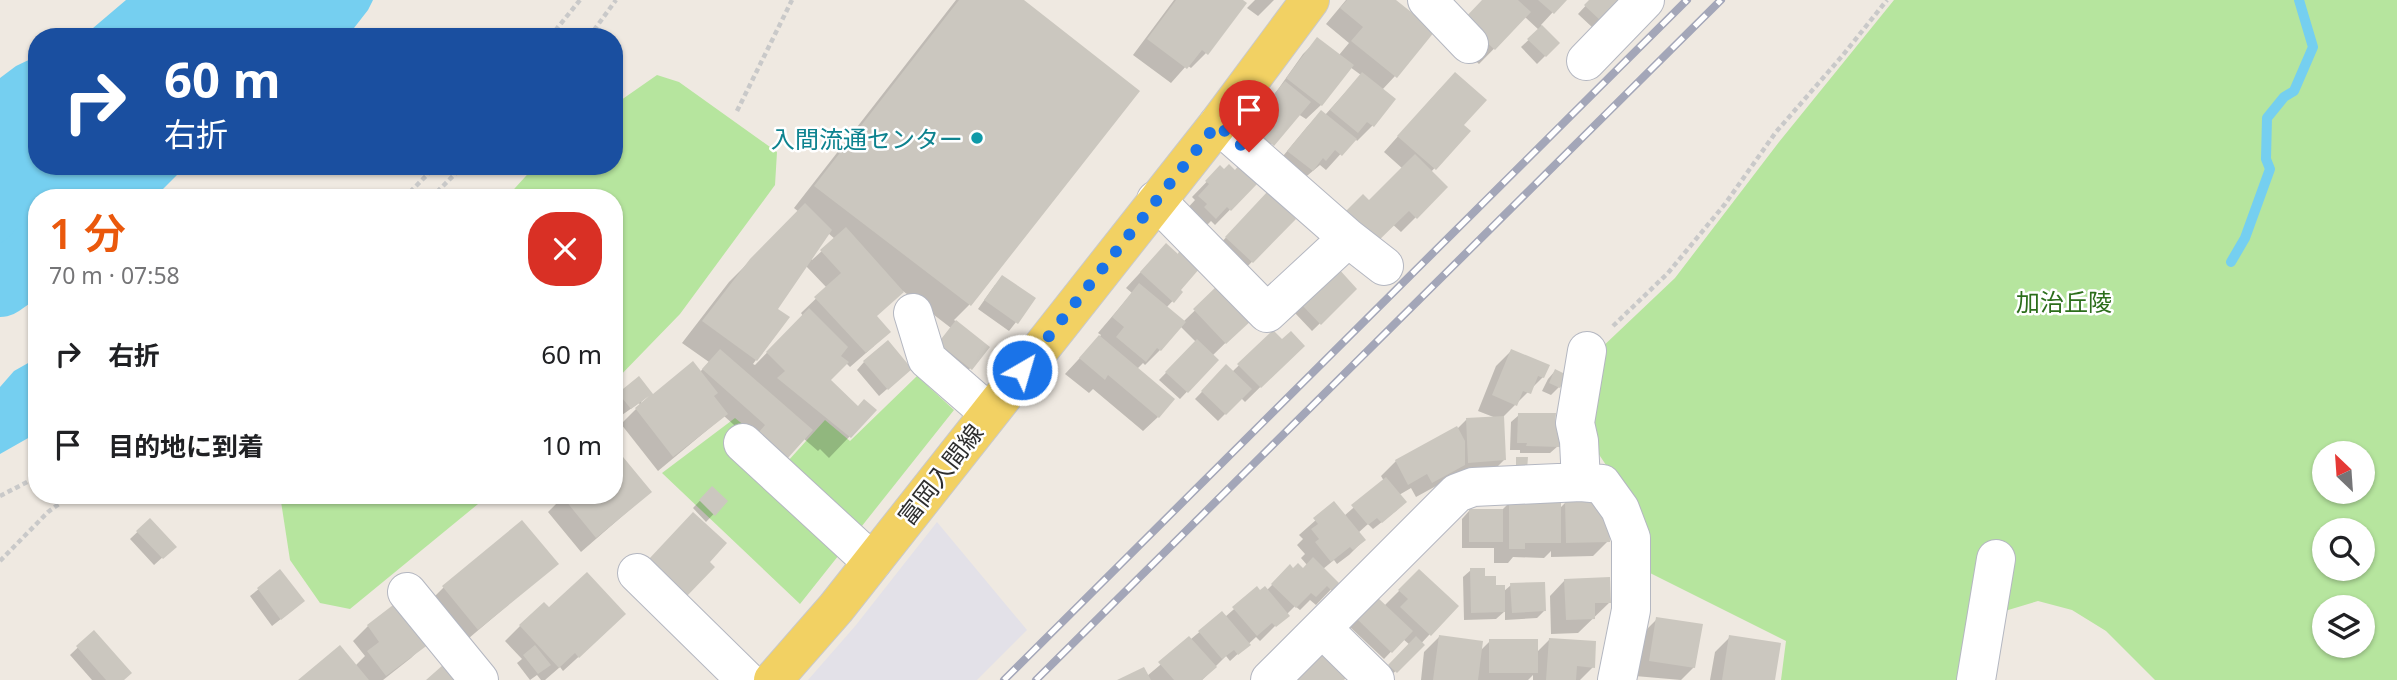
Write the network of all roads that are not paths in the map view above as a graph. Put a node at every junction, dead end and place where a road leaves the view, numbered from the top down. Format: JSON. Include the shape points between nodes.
{"nodes":[{"id":1,"x":1310,"y":0,"type":"edge"},
{"id":2,"x":1427,"y":0,"type":"edge"},
{"id":3,"x":1645,"y":0,"type":"edge"},
{"id":4,"x":1469,"y":44,"type":"dead end"},
{"id":5,"x":1586,"y":61,"type":"dead end"},
{"id":6,"x":1217,"y":124,"type":"junction"},
{"id":7,"x":1156,"y":200,"type":"junction"},
{"id":8,"x":1348,"y":238,"type":"junction"},
{"id":9,"x":1384,"y":266,"type":"dead end"},
{"id":10,"x":913,"y":313,"type":"dead end"},
{"id":11,"x":1587,"y":351,"type":"road end"},
{"id":12,"x":989,"y":413,"type":"junction"},
{"id":13,"x":743,"y":443,"type":"dead end"},
{"id":14,"x":1581,"y":482,"type":"junction"},
{"id":15,"x":1996,"y":559,"type":"dead end"},
{"id":16,"x":872,"y":562,"type":"junction"},
{"id":17,"x":637,"y":573,"type":"dead end"},
{"id":18,"x":407,"y":592,"type":"dead end"},
{"id":19,"x":1322,"y":628,"type":"junction"},
{"id":20,"x":478,"y":680,"type":"edge"},
{"id":21,"x":746,"y":680,"type":"edge"},
{"id":22,"x":773,"y":680,"type":"edge"},
{"id":23,"x":1270,"y":680,"type":"edge"},
{"id":24,"x":1375,"y":680,"type":"edge"},
{"id":25,"x":1617,"y":680,"type":"edge"},
{"id":26,"x":1976,"y":680,"type":"edge"}],
"edges":[{"from":1,"to":6,"type":"main road","name":"富岡入間線"},
{"from":2,"to":4,"type":"street"},
{"from":3,"to":5,"type":"street"},
{"from":6,"to":7,"type":"main road","name":"富岡入間線"},
{"from":6,"to":8,"type":"street"},
{"from":7,"to":8,"type":"street","via":[[1267,313]]},
{"from":7,"to":12,"type":"main road","name":"富岡入間線"},
{"from":8,"to":9,"type":"street"},
{"from":10,"to":12,"type":"street","via":[[927,359]]},
{"from":11,"to":14,"type":"street","via":[[1575,423]]},
{"from":12,"to":16,"type":"main road","name":"富岡入間線"},
{"from":13,"to":16,"type":"street"},
{"from":14,"to":19,"type":"street","via":[[1474,487],[1457,493]]},
{"from":14,"to":25,"type":"street","via":[[1602,484],[1620,509],[1631,538],[1631,610]]},
{"from":15,"to":26,"type":"street"},
{"from":16,"to":22,"type":"main road","name":"富岡入間線"},
{"from":17,"to":21,"type":"street"},
{"from":18,"to":20,"type":"street"},
{"from":19,"to":23,"type":"street"},
{"from":19,"to":24,"type":"street"}]}
